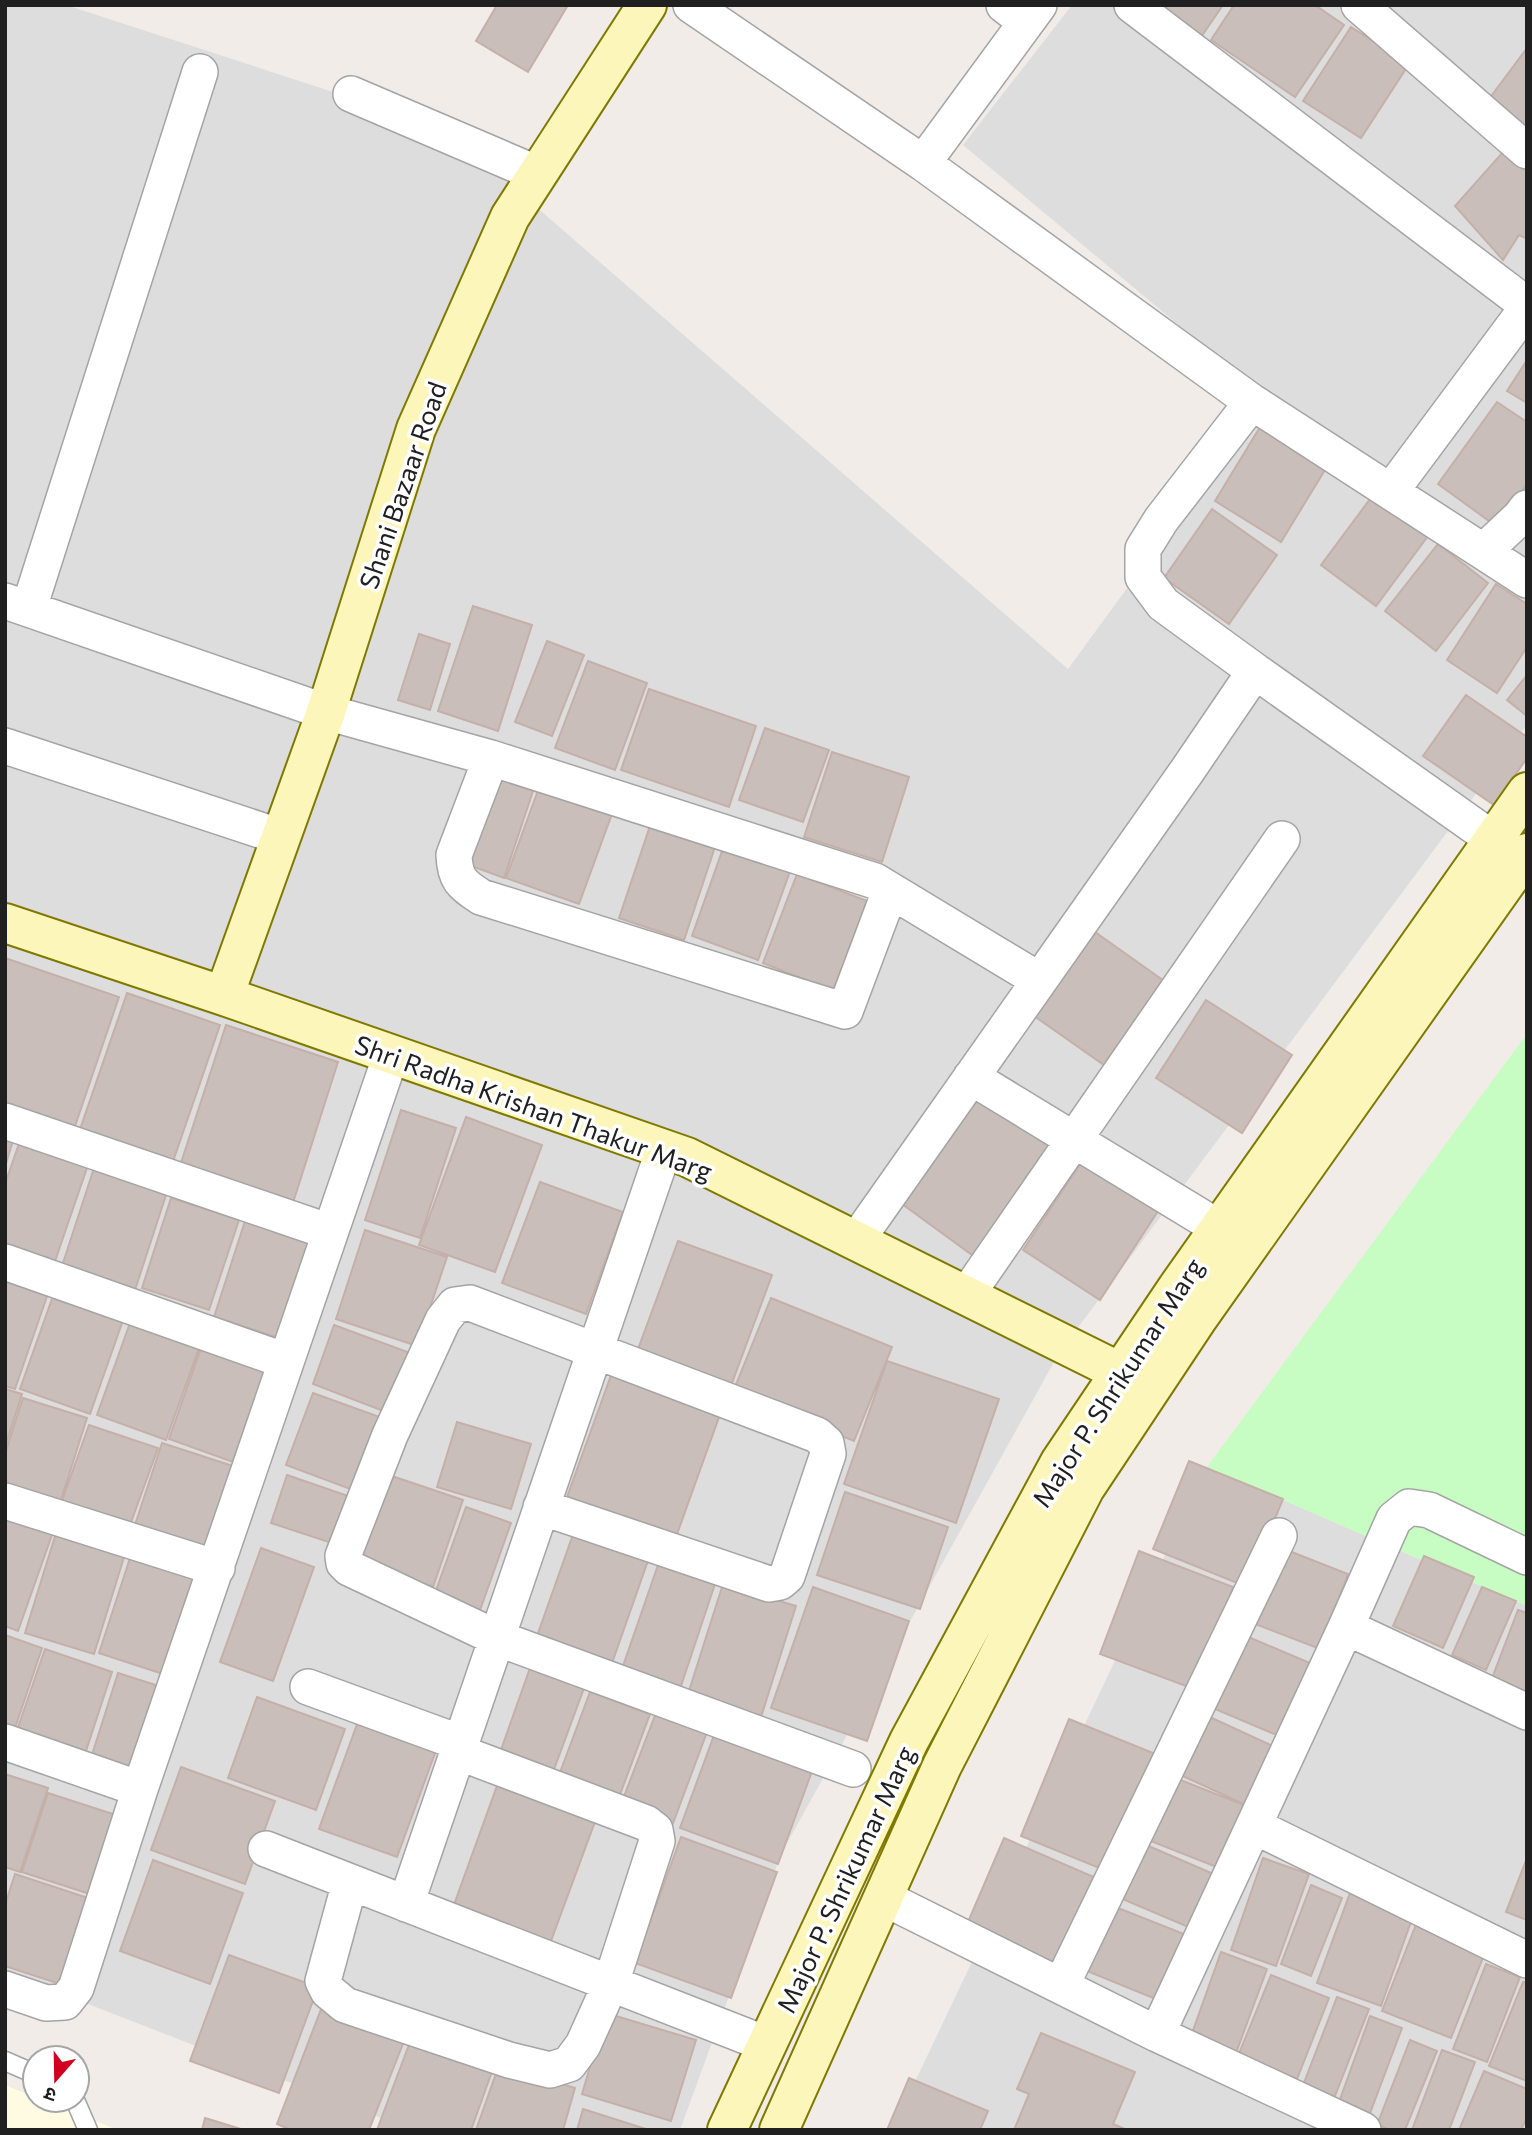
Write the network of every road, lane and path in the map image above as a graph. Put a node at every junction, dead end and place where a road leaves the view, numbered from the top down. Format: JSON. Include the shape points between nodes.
{"nodes":[{"id":1,"x":647,"y":5,"type":"edge"},
{"id":2,"x":691,"y":5,"type":"edge"},
{"id":3,"x":1132,"y":5,"type":"edge"},
{"id":4,"x":1372,"y":9,"type":"edge"},
{"id":5,"x":1023,"y":11,"type":"edge"},
{"id":6,"x":200,"y":72,"type":"dead end"},
{"id":7,"x":351,"y":94,"type":"dead end"},
{"id":8,"x":1527,"y":151,"type":"edge"},
{"id":9,"x":923,"y":163,"type":"junction"},
{"id":10,"x":538,"y":174,"type":"junction"},
{"id":11,"x":1527,"y":307,"type":"edge"},
{"id":12,"x":1252,"y":402,"type":"junction"},
{"id":13,"x":1391,"y":491,"type":"junction"},
{"id":14,"x":1527,"y":508,"type":"edge"},
{"id":15,"x":1484,"y":551,"type":"junction"},
{"id":16,"x":1527,"y":580,"type":"edge"},
{"id":17,"x":17,"y":605,"type":"edge"},
{"id":18,"x":1255,"y":671,"type":"junction"},
{"id":19,"x":326,"y":712,"type":"junction"},
{"id":20,"x":5,"y":746,"type":"edge"},
{"id":21,"x":491,"y":758,"type":"junction"},
{"id":22,"x":1527,"y":792,"type":"edge"},
{"id":23,"x":281,"y":837,"type":"junction"},
{"id":24,"x":1282,"y":839,"type":"dead end"},
{"id":25,"x":1510,"y":847,"type":"edge"},
{"id":26,"x":890,"y":891,"type":"junction"},
{"id":27,"x":5,"y":923,"type":"edge"},
{"id":28,"x":1039,"y":980,"type":"junction"},
{"id":29,"x":224,"y":996,"type":"junction"},
{"id":30,"x":391,"y":1055,"type":"junction"},
{"id":31,"x":971,"y":1077,"type":"junction"},
{"id":32,"x":5,"y":1121,"type":"edge"},
{"id":33,"x":1073,"y":1141,"type":"junction"},
{"id":34,"x":664,"y":1149,"type":"junction"},
{"id":35,"x":1219,"y":1228,"type":"junction"},
{"id":36,"x":330,"y":1232,"type":"junction"},
{"id":37,"x":856,"y":1241,"type":"junction"},
{"id":38,"x":5,"y":1262,"type":"edge"},
{"id":39,"x":966,"y":1296,"type":"junction"},
{"id":40,"x":595,"y":1352,"type":"junction"},
{"id":41,"x":286,"y":1361,"type":"junction"},
{"id":42,"x":1135,"y":1381,"type":"junction"},
{"id":43,"x":5,"y":1501,"type":"edge"},
{"id":44,"x":541,"y":1507,"type":"junction"},
{"id":45,"x":1279,"y":1536,"type":"dead end"},
{"id":46,"x":1527,"y":1558,"type":"edge"},
{"id":47,"x":217,"y":1568,"type":"junction"},
{"id":48,"x":1346,"y":1627,"type":"junction"},
{"id":49,"x":497,"y":1638,"type":"junction"},
{"id":50,"x":308,"y":1687,"type":"dead end"},
{"id":51,"x":1527,"y":1712,"type":"edge"},
{"id":52,"x":5,"y":1742,"type":"edge"},
{"id":53,"x":459,"y":1748,"type":"junction"},
{"id":54,"x":853,"y":1769,"type":"dead end"},
{"id":55,"x":140,"y":1789,"type":"junction"},
{"id":56,"x":1254,"y":1826,"type":"junction"},
{"id":57,"x":266,"y":1849,"type":"dead end"},
{"id":58,"x":349,"y":1882,"type":"junction"},
{"id":59,"x":884,"y":1898,"type":"junction"},
{"id":60,"x":406,"y":1904,"type":"junction"},
{"id":61,"x":1527,"y":1960,"type":"edge"},
{"id":62,"x":611,"y":1983,"type":"junction"},
{"id":63,"x":1061,"y":1986,"type":"junction"},
{"id":64,"x":5,"y":1989,"type":"edge"},
{"id":65,"x":1157,"y":2034,"type":"junction"},
{"id":66,"x":766,"y":2044,"type":"junction"},
{"id":67,"x":727,"y":2130,"type":"edge"},
{"id":68,"x":779,"y":2130,"type":"edge"},
{"id":69,"x":1363,"y":2130,"type":"edge"}],
"edges":[{"from":1,"to":10,"type":"street","name":"Shani Bazaar Road"},
{"from":2,"to":9,"type":"street"},
{"from":3,"to":11,"type":"street"},
{"from":4,"to":8,"type":"street"},
{"from":5,"to":9,"type":"street"},
{"from":6,"to":17,"type":"street"},
{"from":7,"to":10,"type":"street"},
{"from":9,"to":12,"type":"street"},
{"from":10,"to":19,"type":"street","name":"Shani Bazaar Road","via":[[510,217],[416,429]]},
{"from":11,"to":13,"type":"street"},
{"from":12,"to":13,"type":"street"},
{"from":12,"to":18,"type":"street","via":[[1143,549],[1143,578],[1163,604]]},
{"from":13,"to":15,"type":"street"},
{"from":14,"to":15,"type":"street"},
{"from":15,"to":16,"type":"street"},
{"from":17,"to":19,"type":"street"},
{"from":18,"to":25,"type":"street"},
{"from":18,"to":28,"type":"street"},
{"from":19,"to":21,"type":"street"},
{"from":19,"to":23,"type":"street","name":"Shani Bazaar Road"},
{"from":20,"to":23,"type":"street"},
{"from":21,"to":26,"type":"street","via":[[875,881]]},
{"from":21,"to":26,"type":"street","via":[[454,855],[455,872],[464,886],[481,897],[845,1011]]},
{"from":22,"to":25,"type":"street","name":"Major P. Shrikumar Marg"},
{"from":23,"to":29,"type":"street","name":"Shani Bazaar Road"},
{"from":24,"to":33,"type":"street"},
{"from":25,"to":35,"type":"street","name":"Major P. Shrikumar Marg"},
{"from":25,"to":42,"type":"street","name":"Major P. Shrikumar Marg","via":[[1198,1318]]},
{"from":26,"to":28,"type":"street"},
{"from":27,"to":29,"type":"street","name":"Shri Radha Krishan Thakur Marg"},
{"from":28,"to":31,"type":"street"},
{"from":29,"to":30,"type":"street","name":"Shri Radha Krishan Thakur Marg"},
{"from":30,"to":34,"type":"street","name":"Shri Radha Krishan Thakur Marg"},
{"from":30,"to":36,"type":"street"},
{"from":31,"to":33,"type":"street"},
{"from":31,"to":37,"type":"street"},
{"from":32,"to":36,"type":"street"},
{"from":33,"to":35,"type":"street"},
{"from":33,"to":39,"type":"street"},
{"from":34,"to":37,"type":"street","name":"Shri Radha Krishan Thakur Marg"},
{"from":34,"to":40,"type":"street"},
{"from":35,"to":42,"type":"street","name":"Major P. Shrikumar Marg"},
{"from":36,"to":41,"type":"street"},
{"from":37,"to":39,"type":"street","name":"Shri Radha Krishan Thakur Marg"},
{"from":38,"to":41,"type":"street"},
{"from":39,"to":42,"type":"street","name":"Shri Radha Krishan Thakur Marg"},
{"from":40,"to":44,"type":"street"},
{"from":40,"to":44,"type":"street","via":[[817,1435],[826,1443],[828,1454],[787,1576],[769,1584]]},
{"from":40,"to":49,"type":"street","via":[[470,1303],[455,1305],[443,1320],[395,1422],[344,1556],[349,1568]]},
{"from":41,"to":47,"type":"street"},
{"from":42,"to":59,"type":"street","name":"Major P. Shrikumar Marg","via":[[942,1766]]},
{"from":42,"to":66,"type":"street","name":"Major P. Shrikumar Marg","via":[[1060,1462],[909,1741]]},
{"from":43,"to":47,"type":"street"},
{"from":44,"to":49,"type":"street"},
{"from":45,"to":63,"type":"street"},
{"from":46,"to":48,"type":"street","via":[[1429,1510],[1409,1507],[1394,1519]]},
{"from":47,"to":55,"type":"street"},
{"from":48,"to":51,"type":"street"},
{"from":48,"to":56,"type":"street"},
{"from":49,"to":53,"type":"street"},
{"from":49,"to":54,"type":"street"},
{"from":50,"to":53,"type":"street"},
{"from":52,"to":55,"type":"street"},
{"from":53,"to":60,"type":"street"},
{"from":53,"to":62,"type":"street","via":[[655,1830],[657,1841]]},
{"from":55,"to":64,"type":"street","via":[[76,1988],[65,2003],[46,2003]]},
{"from":56,"to":61,"type":"street"},
{"from":56,"to":65,"type":"street"},
{"from":57,"to":58,"type":"street"},
{"from":58,"to":60,"type":"street"},
{"from":58,"to":62,"type":"street","via":[[323,1981],[328,1992],[345,2005],[550,2070],[569,2064],[583,2045]]},
{"from":59,"to":63,"type":"street"},
{"from":59,"to":68,"type":"street","name":"Major P. Shrikumar Marg"},
{"from":60,"to":62,"type":"street"},
{"from":62,"to":66,"type":"street"},
{"from":63,"to":65,"type":"street"},
{"from":65,"to":69,"type":"street"},
{"from":66,"to":67,"type":"street","name":"Major P. Shrikumar Marg"}]}
